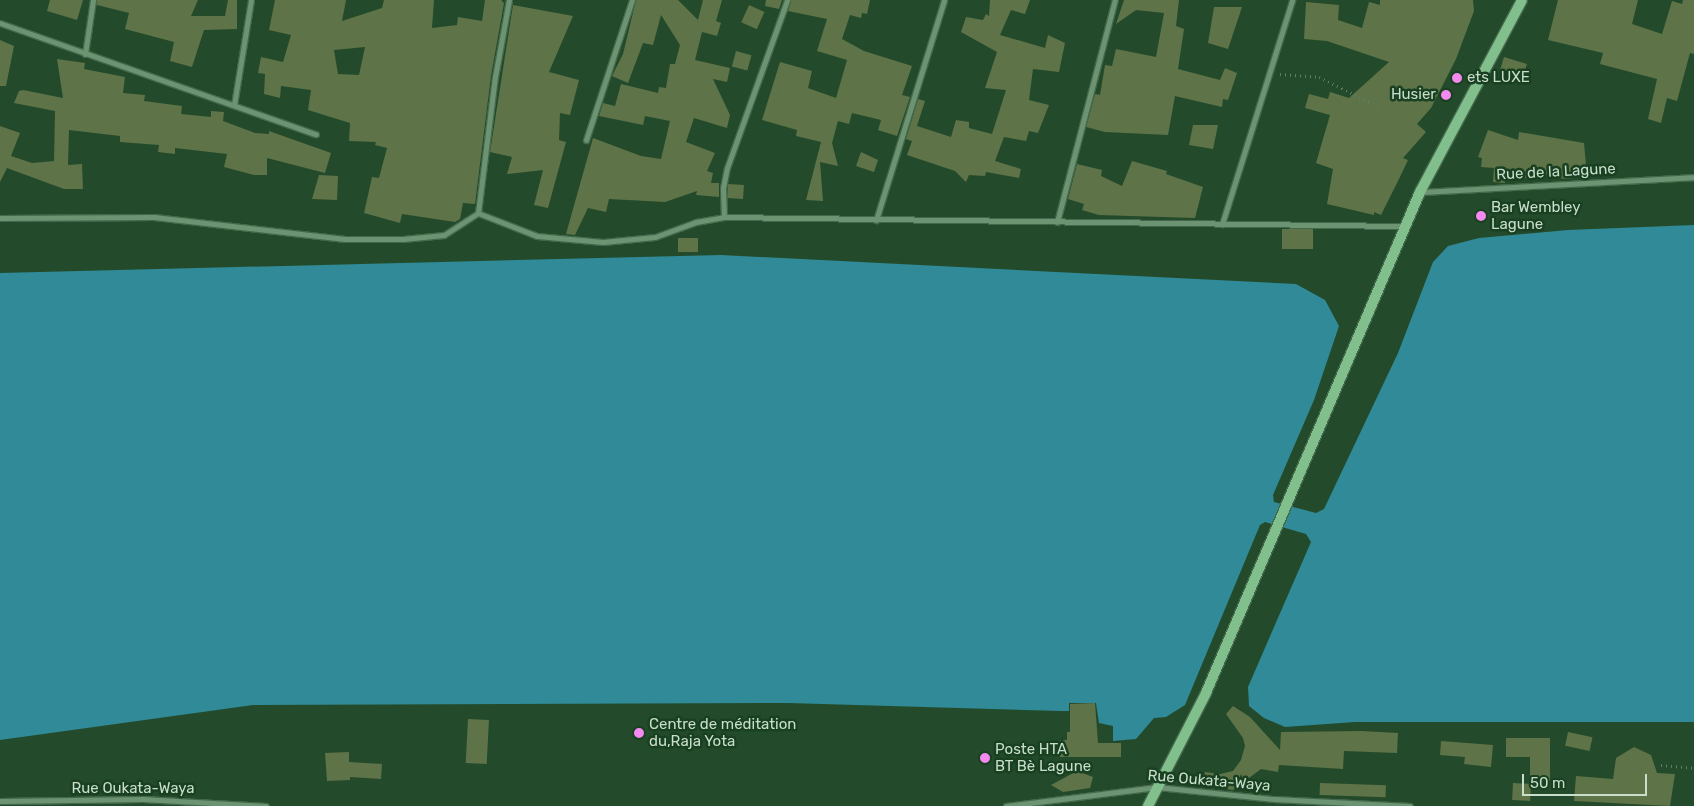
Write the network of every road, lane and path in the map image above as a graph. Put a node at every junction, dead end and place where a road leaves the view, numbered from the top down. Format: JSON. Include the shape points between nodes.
{"nodes":[{"id":1,"x":93,"y":0,"type":"edge"},
{"id":2,"x":251,"y":0,"type":"edge"},
{"id":3,"x":508,"y":0,"type":"edge"},
{"id":4,"x":632,"y":0,"type":"edge"},
{"id":5,"x":787,"y":0,"type":"edge"},
{"id":6,"x":944,"y":0,"type":"edge"},
{"id":7,"x":1115,"y":0,"type":"edge"},
{"id":8,"x":1292,"y":0,"type":"edge"},
{"id":9,"x":1522,"y":0,"type":"edge"},
{"id":10,"x":0,"y":23,"type":"edge"},
{"id":11,"x":85,"y":54,"type":"junction"},
{"id":12,"x":1272,"y":74,"type":"junction"},
{"id":13,"x":234,"y":105,"type":"junction"},
{"id":14,"x":1378,"y":106,"type":"dead end"},
{"id":15,"x":316,"y":134,"type":"dead end"},
{"id":16,"x":586,"y":140,"type":"dead end"},
{"id":17,"x":1694,"y":177,"type":"edge"},
{"id":18,"x":1420,"y":192,"type":"junction"},
{"id":19,"x":478,"y":214,"type":"junction"},
{"id":20,"x":724,"y":217,"type":"junction"},
{"id":21,"x":0,"y":218,"type":"edge"},
{"id":22,"x":876,"y":220,"type":"junction"},
{"id":23,"x":1057,"y":222,"type":"junction"},
{"id":24,"x":1222,"y":224,"type":"junction"},
{"id":25,"x":1406,"y":226,"type":"junction"},
{"id":26,"x":1661,"y":766,"type":"dead end"},
{"id":27,"x":1694,"y":768,"type":"edge"},
{"id":28,"x":1157,"y":787,"type":"junction"},
{"id":29,"x":0,"y":801,"type":"edge"},
{"id":30,"x":180,"y":804,"type":"edge"},
{"id":31,"x":266,"y":806,"type":"edge"},
{"id":32,"x":1006,"y":806,"type":"edge"},
{"id":33,"x":1148,"y":806,"type":"edge"},
{"id":34,"x":1410,"y":806,"type":"edge"}],
"edges":[{"from":1,"to":11,"type":"street"},
{"from":2,"to":13,"type":"street"},
{"from":3,"to":19,"type":"street"},
{"from":4,"to":16,"type":"street"},
{"from":5,"to":20,"type":"street","via":[[727,168],[723,188]]},
{"from":6,"to":22,"type":"street"},
{"from":7,"to":23,"type":"street"},
{"from":8,"to":12,"type":"street"},
{"from":9,"to":18,"type":"main road"},
{"from":10,"to":11,"type":"street"},
{"from":11,"to":13,"type":"street"},
{"from":12,"to":14,"type":"path","via":[[1318,77]]},
{"from":12,"to":24,"type":"street"},
{"from":13,"to":15,"type":"street"},
{"from":17,"to":18,"type":"street","name":"Rue de la Lagune"},
{"from":18,"to":25,"type":"main road"},
{"from":19,"to":20,"type":"street","via":[[537,236],[603,242],[655,237],[696,222]]},
{"from":19,"to":21,"type":"street","via":[[444,235],[403,239],[345,239],[154,217]]},
{"from":20,"to":22,"type":"street"},
{"from":22,"to":23,"type":"street"},
{"from":23,"to":24,"type":"street"},
{"from":24,"to":25,"type":"street"},
{"from":25,"to":28,"type":"main road","via":[[1206,694]]},
{"from":26,"to":27,"type":"path"},
{"from":28,"to":32,"type":"street","name":"Rue Oukata-Waya"},
{"from":28,"to":33,"type":"main road"},
{"from":28,"to":34,"type":"street","name":"Rue Oukata-Waya","via":[[1274,800]]},
{"from":29,"to":30,"type":"street","name":"Rue Oukata-Waya"},
{"from":30,"to":31,"type":"street","name":"Rue Oukata-Waya"}]}
